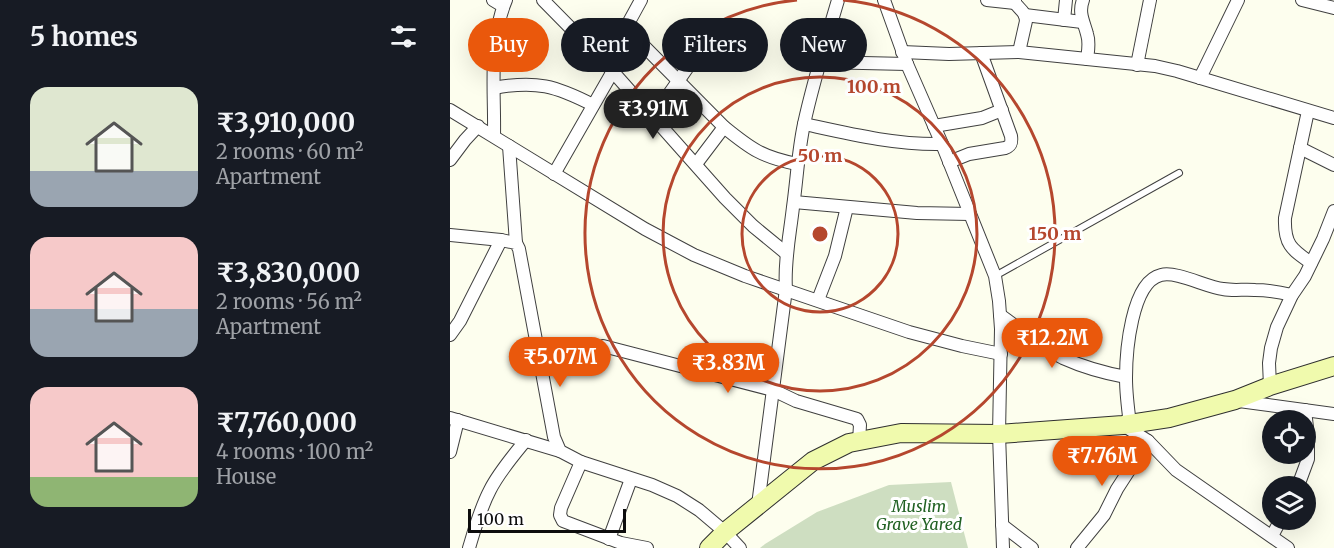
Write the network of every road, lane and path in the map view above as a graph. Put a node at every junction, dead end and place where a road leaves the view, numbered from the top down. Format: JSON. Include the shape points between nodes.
{"nodes":[{"id":1,"x":543,"y":0,"type":"edge"},
{"id":2,"x":641,"y":0,"type":"edge"},
{"id":3,"x":838,"y":0,"type":"edge"},
{"id":4,"x":884,"y":0,"type":"edge"},
{"id":5,"x":987,"y":0,"type":"edge"},
{"id":6,"x":1066,"y":0,"type":"edge"},
{"id":7,"x":1083,"y":0,"type":"edge"},
{"id":8,"x":1150,"y":0,"type":"edge"},
{"id":9,"x":1238,"y":0,"type":"edge"},
{"id":10,"x":1302,"y":0,"type":"edge"},
{"id":11,"x":501,"y":2,"type":"edge"},
{"id":12,"x":1015,"y":2,"type":"edge"},
{"id":13,"x":1334,"y":8,"type":"edge"},
{"id":14,"x":1026,"y":15,"type":"junction"},
{"id":15,"x":561,"y":18,"type":"edge"},
{"id":16,"x":631,"y":18,"type":"edge"},
{"id":17,"x":832,"y":18,"type":"edge"},
{"id":18,"x":1064,"y":20,"type":"junction"},
{"id":19,"x":1082,"y":22,"type":"junction"},
{"id":20,"x":650,"y":52,"type":"edge"},
{"id":21,"x":1019,"y":52,"type":"junction"},
{"id":22,"x":981,"y":53,"type":"junction"},
{"id":23,"x":904,"y":58,"type":"junction"},
{"id":24,"x":1087,"y":59,"type":"junction"},
{"id":25,"x":867,"y":60,"type":"edge"},
{"id":26,"x":1137,"y":65,"type":"junction"},
{"id":27,"x":608,"y":72,"type":"edge"},
{"id":28,"x":614,"y":72,"type":"edge"},
{"id":29,"x":685,"y":72,"type":"edge"},
{"id":30,"x":817,"y":72,"type":"edge"},
{"id":31,"x":1200,"y":78,"type":"junction"},
{"id":32,"x":679,"y":81,"type":"junction"},
{"id":33,"x":494,"y":88,"type":"junction"},
{"id":34,"x":593,"y":105,"type":"junction"},
{"id":35,"x":1002,"y":110,"type":"junction"},
{"id":36,"x":451,"y":111,"type":"edge"},
{"id":37,"x":1308,"y":111,"type":"junction"},
{"id":38,"x":653,"y":117,"type":"junction"},
{"id":39,"x":1334,"y":118,"type":"edge"},
{"id":40,"x":804,"y":124,"type":"junction"},
{"id":41,"x":478,"y":126,"type":"junction"},
{"id":42,"x":934,"y":126,"type":"junction"},
{"id":43,"x":724,"y":127,"type":"junction"},
{"id":44,"x":494,"y":136,"type":"junction"},
{"id":45,"x":942,"y":144,"type":"junction"},
{"id":46,"x":509,"y":146,"type":"junction"},
{"id":47,"x":1300,"y":148,"type":"junction"},
{"id":48,"x":450,"y":160,"type":"edge"},
{"id":49,"x":949,"y":162,"type":"junction"},
{"id":50,"x":696,"y":164,"type":"junction"},
{"id":51,"x":797,"y":164,"type":"junction"},
{"id":52,"x":1334,"y":165,"type":"edge"},
{"id":53,"x":1179,"y":173,"type":"dead end"},
{"id":54,"x":555,"y":174,"type":"junction"},
{"id":55,"x":794,"y":202,"type":"junction"},
{"id":56,"x":847,"y":207,"type":"junction"},
{"id":57,"x":1334,"y":211,"type":"edge"},
{"id":58,"x":970,"y":214,"type":"junction"},
{"id":59,"x":450,"y":235,"type":"edge"},
{"id":60,"x":501,"y":240,"type":"junction"},
{"id":61,"x":1329,"y":240,"type":"edge"},
{"id":62,"x":516,"y":243,"type":"junction"},
{"id":63,"x":788,"y":254,"type":"junction"},
{"id":64,"x":1311,"y":263,"type":"junction"},
{"id":65,"x":995,"y":276,"type":"junction"},
{"id":66,"x":786,"y":289,"type":"junction"},
{"id":67,"x":1292,"y":295,"type":"junction"},
{"id":68,"x":819,"y":300,"type":"junction"},
{"id":69,"x":1000,"y":315,"type":"junction"},
{"id":70,"x":450,"y":335,"type":"edge"},
{"id":71,"x":603,"y":346,"type":"dead end"},
{"id":72,"x":1001,"y":354,"type":"junction"},
{"id":73,"x":1334,"y":366,"type":"edge"},
{"id":74,"x":1126,"y":377,"type":"junction"},
{"id":75,"x":1270,"y":386,"type":"junction"},
{"id":76,"x":773,"y":390,"type":"junction"},
{"id":77,"x":1235,"y":400,"type":"junction"},
{"id":78,"x":1305,"y":410,"type":"edge"},
{"id":79,"x":1316,"y":412,"type":"edge"},
{"id":80,"x":1334,"y":414,"type":"edge"},
{"id":81,"x":454,"y":419,"type":"edge"},
{"id":82,"x":1126,"y":424,"type":"junction"},
{"id":83,"x":999,"y":434,"type":"junction"},
{"id":84,"x":526,"y":440,"type":"junction"},
{"id":85,"x":859,"y":441,"type":"junction"},
{"id":86,"x":1148,"y":441,"type":"junction"},
{"id":87,"x":560,"y":451,"type":"junction"},
{"id":88,"x":450,"y":452,"type":"edge"},
{"id":89,"x":581,"y":462,"type":"junction"},
{"id":90,"x":631,"y":479,"type":"junction"},
{"id":91,"x":758,"y":505,"type":"junction"},
{"id":92,"x":1002,"y":525,"type":"junction"},
{"id":93,"x":1275,"y":530,"type":"edge"},
{"id":94,"x":725,"y":532,"type":"junction"},
{"id":95,"x":1272,"y":536,"type":"junction"},
{"id":96,"x":609,"y":539,"type":"junction"},
{"id":97,"x":469,"y":548,"type":"edge"},
{"id":98,"x":647,"y":548,"type":"edge"},
{"id":99,"x":709,"y":548,"type":"edge"},
{"id":100,"x":740,"y":548,"type":"edge"},
{"id":101,"x":1003,"y":548,"type":"edge"},
{"id":102,"x":1032,"y":548,"type":"edge"},
{"id":103,"x":1077,"y":548,"type":"edge"},
{"id":104,"x":1288,"y":548,"type":"edge"}],
"edges":[{"from":1,"to":15,"type":"street"},
{"from":2,"to":16,"type":"street"},
{"from":3,"to":17,"type":"street"},
{"from":4,"to":23,"type":"street"},
{"from":5,"to":12,"type":"street"},
{"from":6,"to":18,"type":"street"},
{"from":7,"to":19,"type":"street"},
{"from":8,"to":26,"type":"street"},
{"from":9,"to":31,"type":"street"},
{"from":10,"to":13,"type":"street"},
{"from":11,"to":33,"type":"street"},
{"from":12,"to":14,"type":"street"},
{"from":14,"to":18,"type":"street"},
{"from":14,"to":21,"type":"street"},
{"from":18,"to":19,"type":"street"},
{"from":19,"to":24,"type":"street","via":[[1089,45]]},
{"from":20,"to":32,"type":"street"},
{"from":21,"to":22,"type":"street"},
{"from":21,"to":24,"type":"street"},
{"from":22,"to":23,"type":"street"},
{"from":22,"to":35,"type":"street"},
{"from":23,"to":25,"type":"street"},
{"from":23,"to":42,"type":"street"},
{"from":24,"to":26,"type":"street"},
{"from":26,"to":31,"type":"street"},
{"from":27,"to":34,"type":"street"},
{"from":28,"to":38,"type":"street"},
{"from":29,"to":32,"type":"street"},
{"from":30,"to":40,"type":"street"},
{"from":31,"to":37,"type":"street"},
{"from":32,"to":38,"type":"street"},
{"from":32,"to":43,"type":"street"},
{"from":33,"to":34,"type":"street","via":[[544,86]]},
{"from":33,"to":44,"type":"street"},
{"from":34,"to":54,"type":"street"},
{"from":35,"to":42,"type":"street","via":[[982,118]]},
{"from":35,"to":49,"type":"street","via":[[1011,136],[1009,147]]},
{"from":36,"to":41,"type":"street"},
{"from":37,"to":39,"type":"street"},
{"from":37,"to":47,"type":"street"},
{"from":38,"to":50,"type":"street"},
{"from":40,"to":45,"type":"street","via":[[897,143]]},
{"from":40,"to":51,"type":"street"},
{"from":41,"to":44,"type":"street"},
{"from":41,"to":48,"type":"street"},
{"from":42,"to":45,"type":"street"},
{"from":43,"to":50,"type":"street"},
{"from":43,"to":51,"type":"street","via":[[757,152]]},
{"from":44,"to":46,"type":"street"},
{"from":45,"to":49,"type":"street"},
{"from":46,"to":54,"type":"street"},
{"from":46,"to":62,"type":"street"},
{"from":47,"to":52,"type":"street"},
{"from":47,"to":64,"type":"street","via":[[1284,231],[1293,250]]},
{"from":49,"to":58,"type":"street"},
{"from":50,"to":63,"type":"street","via":[[753,226]]},
{"from":51,"to":55,"type":"street"},
{"from":53,"to":65,"type":"lane"},
{"from":54,"to":66,"type":"street","via":[[694,255]]},
{"from":55,"to":56,"type":"street"},
{"from":55,"to":63,"type":"street"},
{"from":56,"to":58,"type":"street"},
{"from":56,"to":68,"type":"street"},
{"from":57,"to":61,"type":"street"},
{"from":58,"to":65,"type":"street"},
{"from":59,"to":60,"type":"street"},
{"from":60,"to":62,"type":"street"},
{"from":60,"to":70,"type":"street"},
{"from":61,"to":64,"type":"street"},
{"from":62,"to":87,"type":"street"},
{"from":63,"to":66,"type":"street"},
{"from":64,"to":67,"type":"street"},
{"from":65,"to":69,"type":"street"},
{"from":66,"to":68,"type":"street"},
{"from":66,"to":76,"type":"street"},
{"from":67,"to":74,"type":"street","via":[[1221,289],[1171,274],[1160,275],[1142,292],[1134,312]]},
{"from":67,"to":75,"type":"street","via":[[1271,348]]},
{"from":68,"to":72,"type":"street","via":[[909,332]]},
{"from":69,"to":72,"type":"street"},
{"from":69,"to":74,"type":"street","via":[[1061,357]]},
{"from":71,"to":76,"type":"street"},
{"from":72,"to":83,"type":"street"},
{"from":73,"to":75,"type":"main road"},
{"from":74,"to":82,"type":"street"},
{"from":75,"to":77,"type":"main road"},
{"from":76,"to":85,"type":"street","via":[[857,419]]},
{"from":76,"to":91,"type":"street"},
{"from":77,"to":78,"type":"street"},
{"from":77,"to":82,"type":"main road","via":[[1168,418]]},
{"from":79,"to":80,"type":"street"},
{"from":81,"to":84,"type":"street"},
{"from":81,"to":88,"type":"street"},
{"from":82,"to":83,"type":"main road"},
{"from":82,"to":86,"type":"street"},
{"from":83,"to":85,"type":"main road","via":[[901,434]]},
{"from":83,"to":92,"type":"street"},
{"from":84,"to":87,"type":"street"},
{"from":84,"to":97,"type":"street","via":[[490,489]]},
{"from":85,"to":91,"type":"main road","via":[[813,461]]},
{"from":86,"to":95,"type":"street","via":[[1176,470]]},
{"from":86,"to":103,"type":"street","via":[[1104,515]]},
{"from":87,"to":89,"type":"street"},
{"from":89,"to":90,"type":"street"},
{"from":89,"to":96,"type":"street","via":[[560,514],[563,521]]},
{"from":90,"to":94,"type":"street","via":[[677,496]]},
{"from":90,"to":96,"type":"street"},
{"from":91,"to":94,"type":"main road"},
{"from":92,"to":101,"type":"street"},
{"from":92,"to":102,"type":"street"},
{"from":93,"to":95,"type":"street"},
{"from":94,"to":99,"type":"main road"},
{"from":94,"to":100,"type":"street"},
{"from":95,"to":104,"type":"street"},
{"from":96,"to":98,"type":"street"}]}
